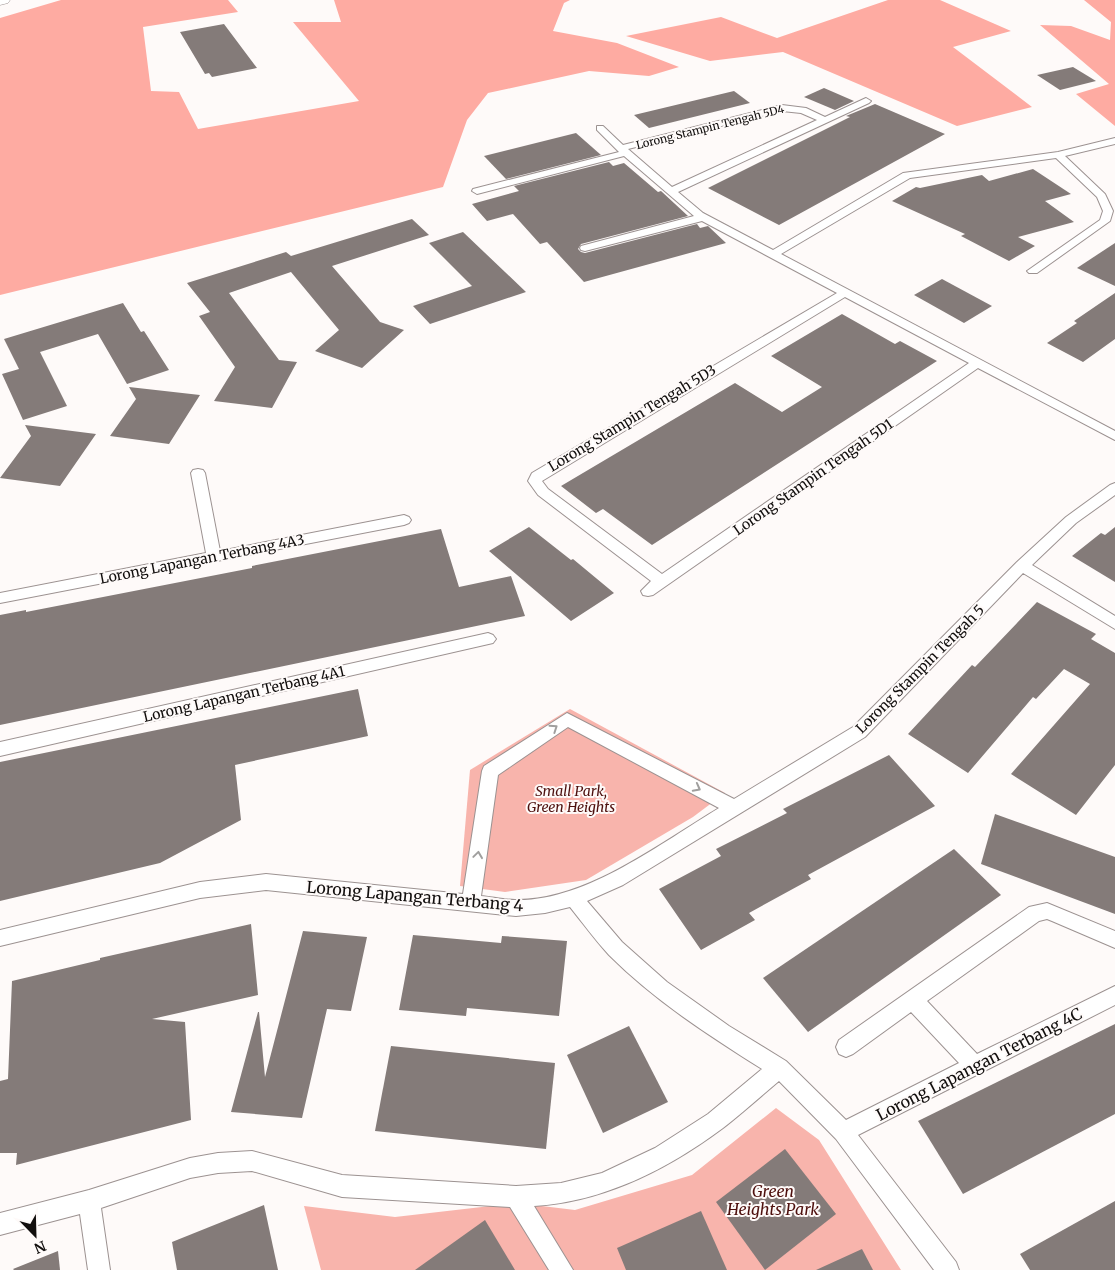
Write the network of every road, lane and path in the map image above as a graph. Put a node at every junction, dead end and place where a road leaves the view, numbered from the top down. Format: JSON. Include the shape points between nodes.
{"nodes":[{"id":1,"x":866,"y":101,"type":"dead end"},
{"id":2,"x":825,"y":120,"type":"junction"},
{"id":3,"x":600,"y":128,"type":"dead end"},
{"id":4,"x":1115,"y":141,"type":"edge"},
{"id":5,"x":624,"y":150,"type":"junction"},
{"id":6,"x":1058,"y":155,"type":"junction"},
{"id":7,"x":477,"y":191,"type":"dead end"},
{"id":8,"x":672,"y":191,"type":"junction"},
{"id":9,"x":704,"y":217,"type":"junction"},
{"id":10,"x":585,"y":248,"type":"dead end"},
{"id":11,"x":774,"y":254,"type":"junction"},
{"id":12,"x":1032,"y":271,"type":"dead end"},
{"id":13,"x":846,"y":292,"type":"junction"},
{"id":14,"x":977,"y":363,"type":"junction"},
{"id":15,"x":1115,"y":436,"type":"edge"},
{"id":16,"x":198,"y":474,"type":"dead end"},
{"id":17,"x":1115,"y":488,"type":"edge"},
{"id":18,"x":404,"y":520,"type":"dead end"},
{"id":19,"x":214,"y":557,"type":"junction"},
{"id":20,"x":1022,"y":566,"type":"junction"},
{"id":21,"x":661,"y":581,"type":"junction"},
{"id":22,"x":648,"y":591,"type":"dead end"},
{"id":23,"x":0,"y":598,"type":"edge"},
{"id":24,"x":1115,"y":623,"type":"edge"},
{"id":25,"x":488,"y":639,"type":"dead end"},
{"id":26,"x":0,"y":749,"type":"edge"},
{"id":27,"x":735,"y":808,"type":"junction"},
{"id":28,"x":575,"y":900,"type":"junction"},
{"id":29,"x":471,"y":903,"type":"junction"},
{"id":30,"x":0,"y":938,"type":"edge"},
{"id":31,"x":1115,"y":940,"type":"edge"},
{"id":32,"x":1115,"y":995,"type":"edge"},
{"id":33,"x":912,"y":1000,"type":"junction"},
{"id":34,"x":846,"y":1047,"type":"dead end"},
{"id":35,"x":975,"y":1066,"type":"junction"},
{"id":36,"x":779,"y":1068,"type":"junction"},
{"id":37,"x":843,"y":1132,"type":"junction"},
{"id":38,"x":516,"y":1197,"type":"junction"},
{"id":39,"x":89,"y":1200,"type":"junction"},
{"id":40,"x":0,"y":1224,"type":"edge"},
{"id":41,"x":99,"y":1270,"type":"edge"},
{"id":42,"x":562,"y":1270,"type":"edge"},
{"id":43,"x":948,"y":1270,"type":"edge"}],
"edges":[{"from":1,"to":2,"type":"street"},
{"from":2,"to":5,"type":"street","name":"Lorong Stampin Tengah 5D4","via":[[803,110],[782,108]]},
{"from":2,"to":8,"type":"street"},
{"from":3,"to":5,"type":"street"},
{"from":4,"to":6,"type":"street"},
{"from":5,"to":7,"type":"street","name":"Lorong Stampin Tengah 5D4"},
{"from":5,"to":8,"type":"street"},
{"from":6,"to":11,"type":"street","via":[[907,175]]},
{"from":6,"to":12,"type":"street","via":[[1101,196],[1108,212],[1105,221]]},
{"from":8,"to":9,"type":"street"},
{"from":9,"to":10,"type":"street"},
{"from":9,"to":11,"type":"street"},
{"from":11,"to":13,"type":"street"},
{"from":13,"to":14,"type":"street"},
{"from":13,"to":21,"type":"street","name":"Lorong Stampin Tengah 5D3","via":[[537,476],[535,481],[543,492]]},
{"from":14,"to":15,"type":"street"},
{"from":14,"to":21,"type":"street","name":"Lorong Stampin Tengah 5D1"},
{"from":16,"to":19,"type":"street"},
{"from":17,"to":20,"type":"street","name":"Lorong Stampin Tengah 5","via":[[1071,520]]},
{"from":18,"to":19,"type":"street","name":"Lorong Lapangan Terbang 4A3"},
{"from":19,"to":23,"type":"street","name":"Lorong Lapangan Terbang 4A3"},
{"from":20,"to":24,"type":"street"},
{"from":20,"to":27,"type":"street","name":"Lorong Stampin Tengah 5","via":[[859,732]]},
{"from":21,"to":22,"type":"street","name":"Lorong Stampin Tengah 5D1"},
{"from":25,"to":26,"type":"street","name":"Lorong Lapangan Terbang 4A1"},
{"from":27,"to":28,"type":"street","name":"Lorong Stampin Tengah 5","via":[[618,879]]},
{"from":29,"to":27,"type":"street","one_way":true,"via":[[490,771],[567,719]]},
{"from":28,"to":29,"type":"street","name":"Lorong Lapangan Terbang 4","via":[[516,908]]},
{"from":28,"to":36,"type":"street","via":[[615,948],[660,988],[722,1033]]},
{"from":29,"to":30,"type":"street","name":"Lorong Lapangan Terbang 4","via":[[266,882],[200,890]]},
{"from":31,"to":33,"type":"street","via":[[1058,914],[1036,913]]},
{"from":32,"to":35,"type":"street","name":"Lorong Lapangan Terbang 4C"},
{"from":33,"to":34,"type":"street"},
{"from":33,"to":35,"type":"street"},
{"from":35,"to":37,"type":"street","name":"Lorong Lapangan Terbang 4C"},
{"from":36,"to":37,"type":"street"},
{"from":36,"to":38,"type":"street","via":[[716,1121],[662,1155],[604,1183],[561,1194]]},
{"from":37,"to":43,"type":"street"},
{"from":38,"to":39,"type":"street","via":[[342,1186],[252,1162],[190,1168]]},
{"from":38,"to":42,"type":"street"},
{"from":39,"to":40,"type":"street"},
{"from":39,"to":41,"type":"street"}]}
